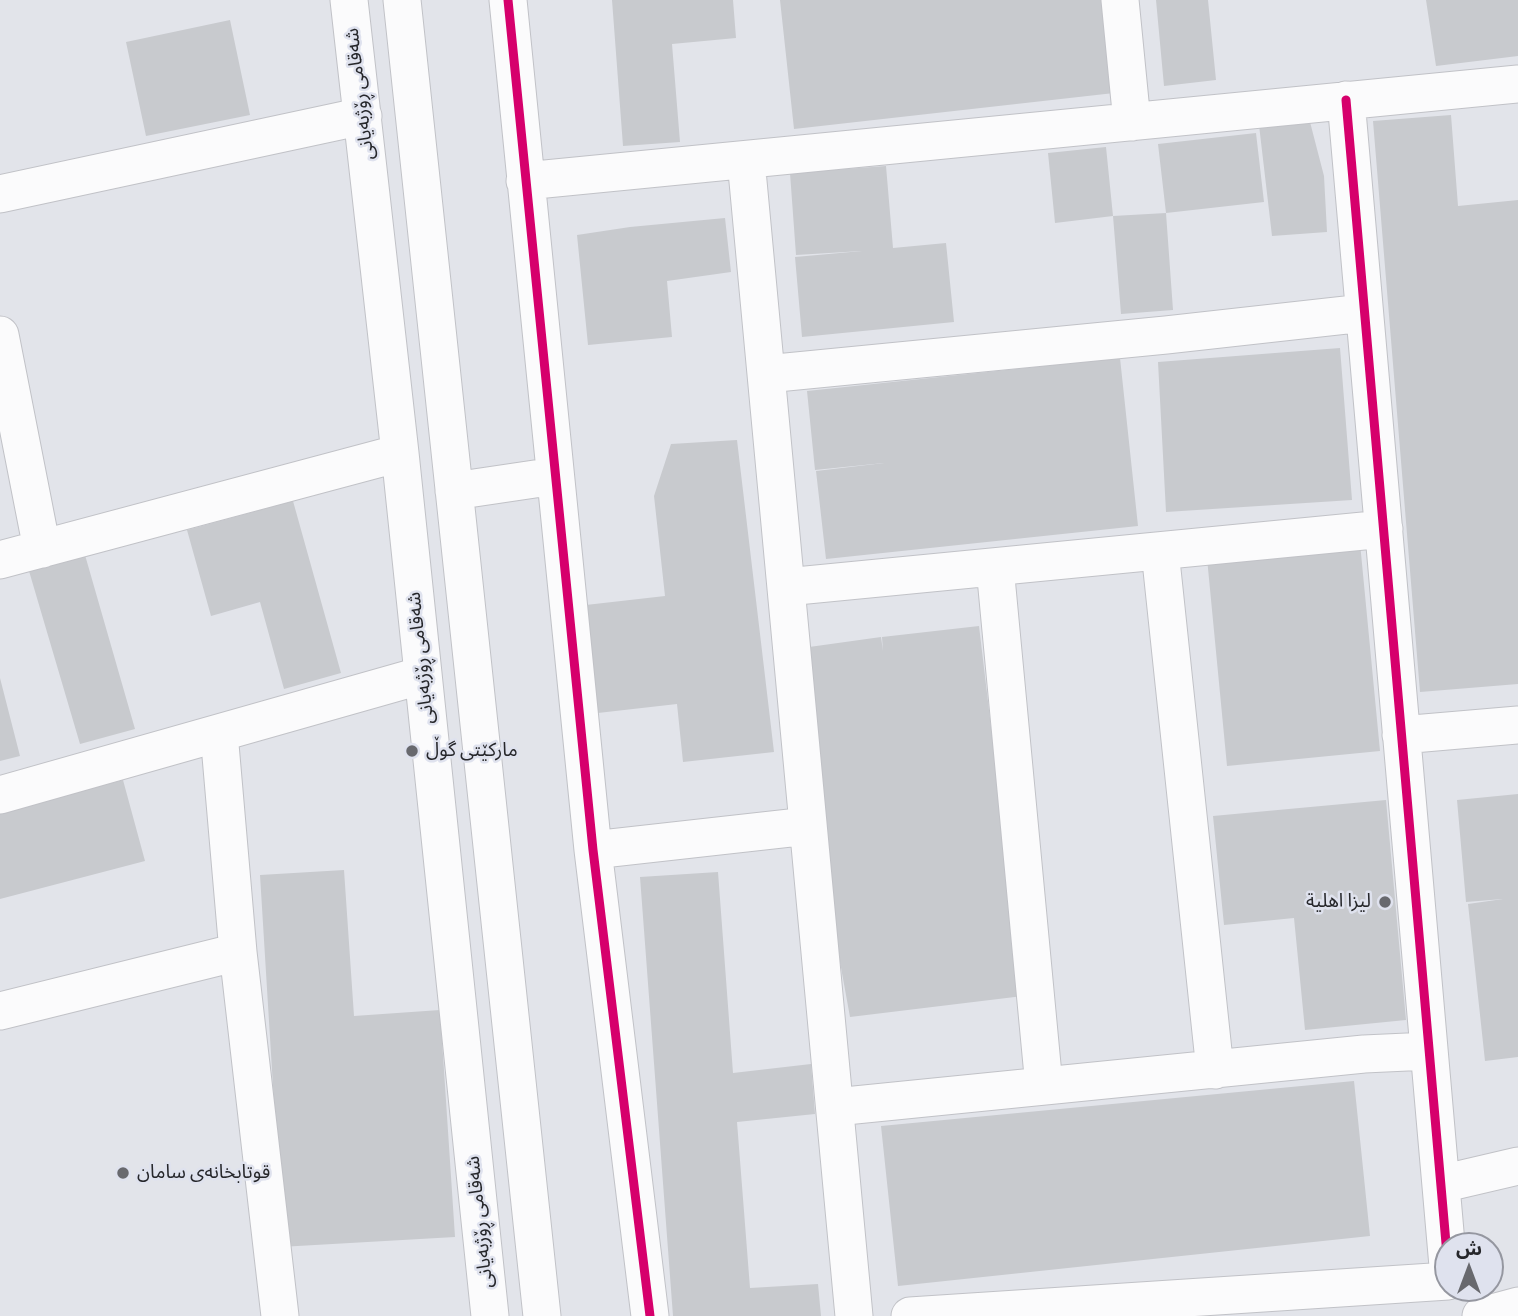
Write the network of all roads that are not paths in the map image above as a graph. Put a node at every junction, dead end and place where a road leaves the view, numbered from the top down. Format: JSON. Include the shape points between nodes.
{"nodes":[{"id":1,"x":349,"y":0,"type":"edge"},
{"id":2,"x":402,"y":0,"type":"edge"},
{"id":3,"x":508,"y":0,"type":"edge"},
{"id":4,"x":1119,"y":0,"type":"edge"},
{"id":5,"x":1518,"y":84,"type":"edge"},
{"id":6,"x":1346,"y":100,"type":"junction"},
{"id":7,"x":363,"y":116,"type":"junction"},
{"id":8,"x":1132,"y":122,"type":"junction"},
{"id":9,"x":746,"y":160,"type":"junction"},
{"id":10,"x":525,"y":181,"type":"junction"},
{"id":11,"x":0,"y":194,"type":"edge"},
{"id":12,"x":1364,"y":313,"type":"junction"},
{"id":13,"x":0,"y":335,"type":"edge"},
{"id":14,"x":766,"y":374,"type":"junction"},
{"id":15,"x":400,"y":453,"type":"junction"},
{"id":16,"x":555,"y":476,"type":"junction"},
{"id":17,"x":454,"y":491,"type":"junction"},
{"id":18,"x":1384,"y":529,"type":"junction"},
{"id":19,"x":42,"y":549,"type":"junction"},
{"id":20,"x":1160,"y":551,"type":"junction"},
{"id":21,"x":0,"y":561,"type":"edge"},
{"id":22,"x":995,"y":567,"type":"junction"},
{"id":23,"x":786,"y":587,"type":"junction"},
{"id":24,"x":423,"y":675,"type":"junction"},
{"id":25,"x":1518,"y":725,"type":"edge"},
{"id":26,"x":219,"y":733,"type":"junction"},
{"id":27,"x":1401,"y":735,"type":"junction"},
{"id":28,"x":485,"y":784,"type":"junction"},
{"id":29,"x":435,"y":791,"type":"junction"},
{"id":30,"x":0,"y":795,"type":"edge"},
{"id":31,"x":808,"y":826,"type":"junction"},
{"id":32,"x":593,"y":850,"type":"junction"},
{"id":33,"x":238,"y":952,"type":"junction"},
{"id":34,"x":0,"y":1011,"type":"edge"},
{"id":35,"x":1429,"y":1051,"type":"junction"},
{"id":36,"x":1215,"y":1070,"type":"junction"},
{"id":37,"x":1044,"y":1086,"type":"junction"},
{"id":38,"x":835,"y":1107,"type":"junction"},
{"id":39,"x":1518,"y":1166,"type":"edge"},
{"id":40,"x":1441,"y":1184,"type":"junction"},
{"id":41,"x":1445,"y":1232,"type":"edge"},
{"id":42,"x":1434,"y":1283,"type":"edge"},
{"id":43,"x":1518,"y":1306,"type":"edge"},
{"id":44,"x":280,"y":1316,"type":"edge"},
{"id":45,"x":490,"y":1316,"type":"edge"},
{"id":46,"x":542,"y":1316,"type":"edge"},
{"id":47,"x":650,"y":1316,"type":"edge"},
{"id":48,"x":854,"y":1316,"type":"edge"},
{"id":49,"x":909,"y":1316,"type":"edge"},
{"id":50,"x":1480,"y":1316,"type":"edge"}],
"edges":[{"from":1,"to":7,"type":"street","name":"شەقامی ڕۆژبەیانی"},
{"from":2,"to":17,"type":"street"},
{"from":3,"to":10,"type":"street"},
{"from":4,"to":8,"type":"street"},
{"from":5,"to":6,"type":"street"},
{"from":6,"to":8,"type":"street"},
{"from":6,"to":12,"type":"street"},
{"from":7,"to":11,"type":"street"},
{"from":7,"to":15,"type":"street","name":"شەقامی ڕۆژبەیانی"},
{"from":8,"to":9,"type":"street"},
{"from":9,"to":10,"type":"street"},
{"from":9,"to":14,"type":"street"},
{"from":10,"to":16,"type":"street"},
{"from":12,"to":14,"type":"street"},
{"from":12,"to":18,"type":"street"},
{"from":13,"to":19,"type":"street"},
{"from":14,"to":23,"type":"street"},
{"from":15,"to":19,"type":"street"},
{"from":15,"to":24,"type":"street","name":"شەقامی ڕۆژبەیانی"},
{"from":16,"to":17,"type":"street"},
{"from":16,"to":32,"type":"street"},
{"from":17,"to":28,"type":"street"},
{"from":18,"to":20,"type":"street"},
{"from":18,"to":27,"type":"street"},
{"from":19,"to":21,"type":"street"},
{"from":20,"to":22,"type":"street"},
{"from":20,"to":36,"type":"street"},
{"from":22,"to":23,"type":"street"},
{"from":22,"to":37,"type":"street"},
{"from":23,"to":31,"type":"street"},
{"from":24,"to":26,"type":"street"},
{"from":24,"to":29,"type":"street","name":"شەقامی ڕۆژبەیانی"},
{"from":25,"to":27,"type":"street"},
{"from":26,"to":30,"type":"street"},
{"from":26,"to":33,"type":"street"},
{"from":27,"to":35,"type":"street"},
{"from":28,"to":29,"type":"street"},
{"from":28,"to":46,"type":"street"},
{"from":29,"to":45,"type":"street","name":"شەقامی ڕۆژبەیانی"},
{"from":31,"to":32,"type":"street"},
{"from":31,"to":38,"type":"street"},
{"from":32,"to":47,"type":"street"},
{"from":33,"to":34,"type":"street"},
{"from":33,"to":44,"type":"street"},
{"from":35,"to":36,"type":"street"},
{"from":35,"to":40,"type":"street"},
{"from":36,"to":37,"type":"street"},
{"from":37,"to":38,"type":"street"},
{"from":38,"to":48,"type":"street"},
{"from":39,"to":40,"type":"street"},
{"from":40,"to":41,"type":"street"},
{"from":42,"to":49,"type":"street"},
{"from":43,"to":50,"type":"street"}]}
